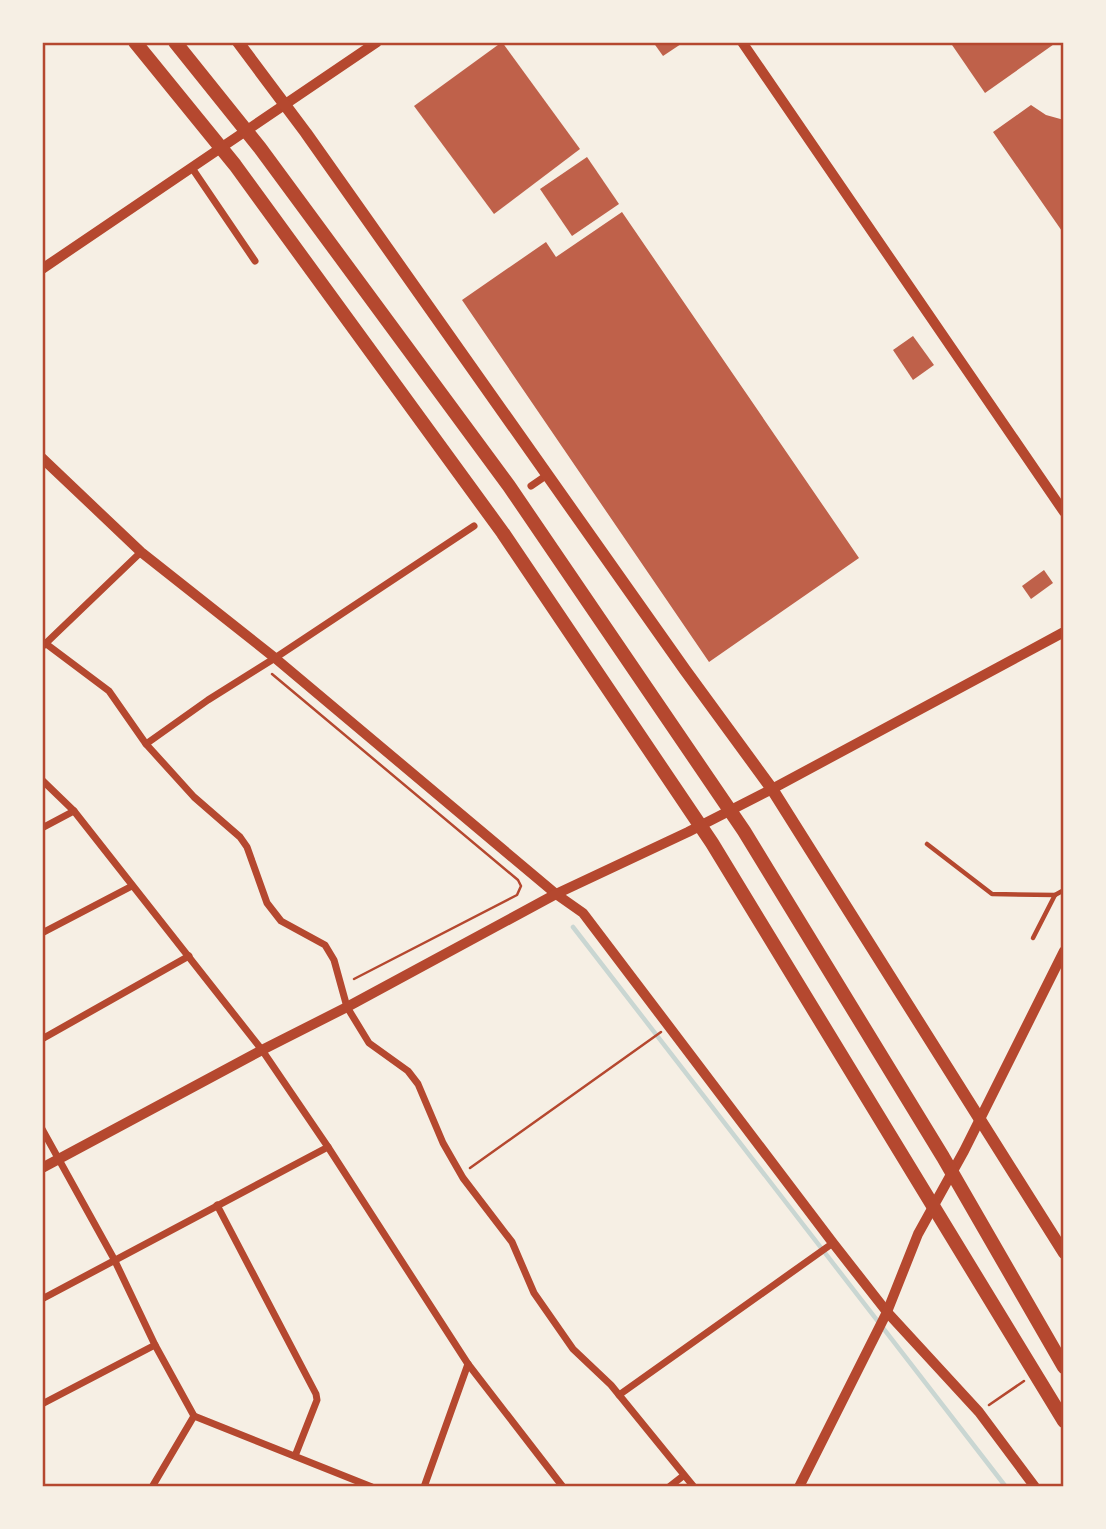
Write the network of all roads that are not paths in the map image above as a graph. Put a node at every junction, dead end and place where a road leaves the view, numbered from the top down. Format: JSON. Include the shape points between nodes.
{"nodes":[{"id":1,"x":135,"y":42,"type":"edge"},
{"id":2,"x":175,"y":42,"type":"edge"},
{"id":3,"x":238,"y":42,"type":"edge"},
{"id":4,"x":377,"y":42,"type":"edge"},
{"id":5,"x":742,"y":42,"type":"edge"},
{"id":6,"x":285,"y":105,"type":"junction"},
{"id":7,"x":192,"y":168,"type":"junction"},
{"id":8,"x":255,"y":261,"type":"dead end"},
{"id":9,"x":42,"y":270,"type":"edge"},
{"id":10,"x":42,"y":458,"type":"edge"},
{"id":11,"x":547,"y":475,"type":"junction"},
{"id":12,"x":531,"y":486,"type":"dead end"},
{"id":13,"x":1064,"y":512,"type":"edge"},
{"id":14,"x":474,"y":526,"type":"dead end"},
{"id":15,"x":141,"y":552,"type":"junction"},
{"id":16,"x":1064,"y":632,"type":"edge"},
{"id":17,"x":43,"y":645,"type":"edge"},
{"id":18,"x":275,"y":658,"type":"junction"},
{"id":19,"x":146,"y":744,"type":"junction"},
{"id":20,"x":42,"y":780,"type":"edge"},
{"id":21,"x":772,"y":789,"type":"junction"},
{"id":22,"x":74,"y":811,"type":"junction"},
{"id":23,"x":42,"y":828,"type":"edge"},
{"id":24,"x":927,"y":844,"type":"dead end"},
{"id":25,"x":132,"y":886,"type":"junction"},
{"id":26,"x":1064,"y":890,"type":"edge"},
{"id":27,"x":556,"y":894,"type":"junction"},
{"id":28,"x":1055,"y":895,"type":"junction"},
{"id":29,"x":42,"y":933,"type":"edge"},
{"id":30,"x":1033,"y":938,"type":"dead end"},
{"id":31,"x":1064,"y":951,"type":"edge"},
{"id":32,"x":189,"y":956,"type":"junction"},
{"id":33,"x":347,"y":1007,"type":"junction"},
{"id":34,"x":42,"y":1040,"type":"edge"},
{"id":35,"x":262,"y":1050,"type":"junction"},
{"id":36,"x":980,"y":1119,"type":"junction"},
{"id":37,"x":42,"y":1129,"type":"edge"},
{"id":38,"x":328,"y":1147,"type":"junction"},
{"id":39,"x":58,"y":1160,"type":"junction"},
{"id":40,"x":42,"y":1168,"type":"edge"},
{"id":41,"x":217,"y":1205,"type":"junction"},
{"id":42,"x":833,"y":1243,"type":"junction"},
{"id":43,"x":1064,"y":1253,"type":"edge"},
{"id":44,"x":114,"y":1259,"type":"junction"},
{"id":45,"x":42,"y":1299,"type":"edge"},
{"id":46,"x":887,"y":1312,"type":"junction"},
{"id":47,"x":155,"y":1345,"type":"junction"},
{"id":48,"x":468,"y":1364,"type":"junction"},
{"id":49,"x":1064,"y":1367,"type":"edge"},
{"id":50,"x":619,"y":1395,"type":"junction"},
{"id":51,"x":42,"y":1404,"type":"edge"},
{"id":52,"x":194,"y":1416,"type":"junction"},
{"id":53,"x":1064,"y":1421,"type":"edge"},
{"id":54,"x":295,"y":1456,"type":"junction"},
{"id":55,"x":683,"y":1476,"type":"junction"},
{"id":56,"x":369,"y":1486,"type":"edge"},
{"id":57,"x":152,"y":1487,"type":"edge"},
{"id":58,"x":424,"y":1487,"type":"edge"},
{"id":59,"x":563,"y":1487,"type":"edge"},
{"id":60,"x":669,"y":1487,"type":"edge"},
{"id":61,"x":694,"y":1487,"type":"edge"},
{"id":62,"x":799,"y":1487,"type":"edge"},
{"id":63,"x":1035,"y":1487,"type":"edge"}],
"edges":[{"from":1,"to":53,"type":"highway","via":[[235,165],[503,533],[680,795]]},
{"from":2,"to":49,"type":"highway","via":[[260,148],[509,486],[744,831],[964,1191]]},
{"from":3,"to":6,"type":"main road"},
{"from":4,"to":6,"type":"street"},
{"from":5,"to":13,"type":"street"},
{"from":6,"to":7,"type":"street"},
{"from":6,"to":11,"type":"main road"},
{"from":7,"to":8,"type":"street"},
{"from":7,"to":9,"type":"street"},
{"from":10,"to":15,"type":"street"},
{"from":11,"to":12,"type":"street"},
{"from":11,"to":21,"type":"main road"},
{"from":14,"to":18,"type":"street"},
{"from":15,"to":17,"type":"street"},
{"from":15,"to":18,"type":"street"},
{"from":16,"to":21,"type":"street"},
{"from":17,"to":19,"type":"street","via":[[109,691]]},
{"from":18,"to":19,"type":"street"},
{"from":18,"to":27,"type":"street"},
{"from":19,"to":33,"type":"street","via":[[194,797],[240,837],[267,903],[281,921],[325,945]]},
{"from":20,"to":22,"type":"street"},
{"from":21,"to":27,"type":"street"},
{"from":21,"to":36,"type":"main road"},
{"from":22,"to":23,"type":"street"},
{"from":22,"to":25,"type":"street"},
{"from":24,"to":28,"type":"lane","via":[[992,894]]},
{"from":25,"to":29,"type":"street"},
{"from":25,"to":32,"type":"street"},
{"from":26,"to":28,"type":"lane"},
{"from":27,"to":33,"type":"street"},
{"from":27,"to":42,"type":"street","via":[[583,914]]},
{"from":28,"to":30,"type":"lane"},
{"from":31,"to":36,"type":"street"},
{"from":32,"to":34,"type":"street"},
{"from":32,"to":35,"type":"street"},
{"from":33,"to":35,"type":"street"},
{"from":33,"to":50,"type":"street","via":[[369,1043],[408,1071],[418,1084],[443,1143],[512,1242],[534,1293],[573,1349]]},
{"from":35,"to":38,"type":"street"},
{"from":35,"to":39,"type":"street"},
{"from":36,"to":43,"type":"main road"},
{"from":36,"to":46,"type":"street","via":[[918,1234]]},
{"from":37,"to":39,"type":"street"},
{"from":38,"to":41,"type":"street"},
{"from":38,"to":48,"type":"street"},
{"from":39,"to":40,"type":"street"},
{"from":39,"to":44,"type":"street"},
{"from":41,"to":44,"type":"street"},
{"from":41,"to":54,"type":"street","via":[[316,1394]]},
{"from":42,"to":46,"type":"street"},
{"from":42,"to":50,"type":"street"},
{"from":44,"to":45,"type":"street"},
{"from":44,"to":47,"type":"street"},
{"from":46,"to":62,"type":"street"},
{"from":46,"to":63,"type":"street","via":[[979,1412]]},
{"from":47,"to":51,"type":"street"},
{"from":47,"to":52,"type":"street"},
{"from":48,"to":58,"type":"street"},
{"from":48,"to":59,"type":"street"},
{"from":50,"to":55,"type":"street"},
{"from":52,"to":54,"type":"street"},
{"from":52,"to":57,"type":"street"},
{"from":54,"to":56,"type":"street"},
{"from":55,"to":60,"type":"street"},
{"from":55,"to":61,"type":"street"}]}
